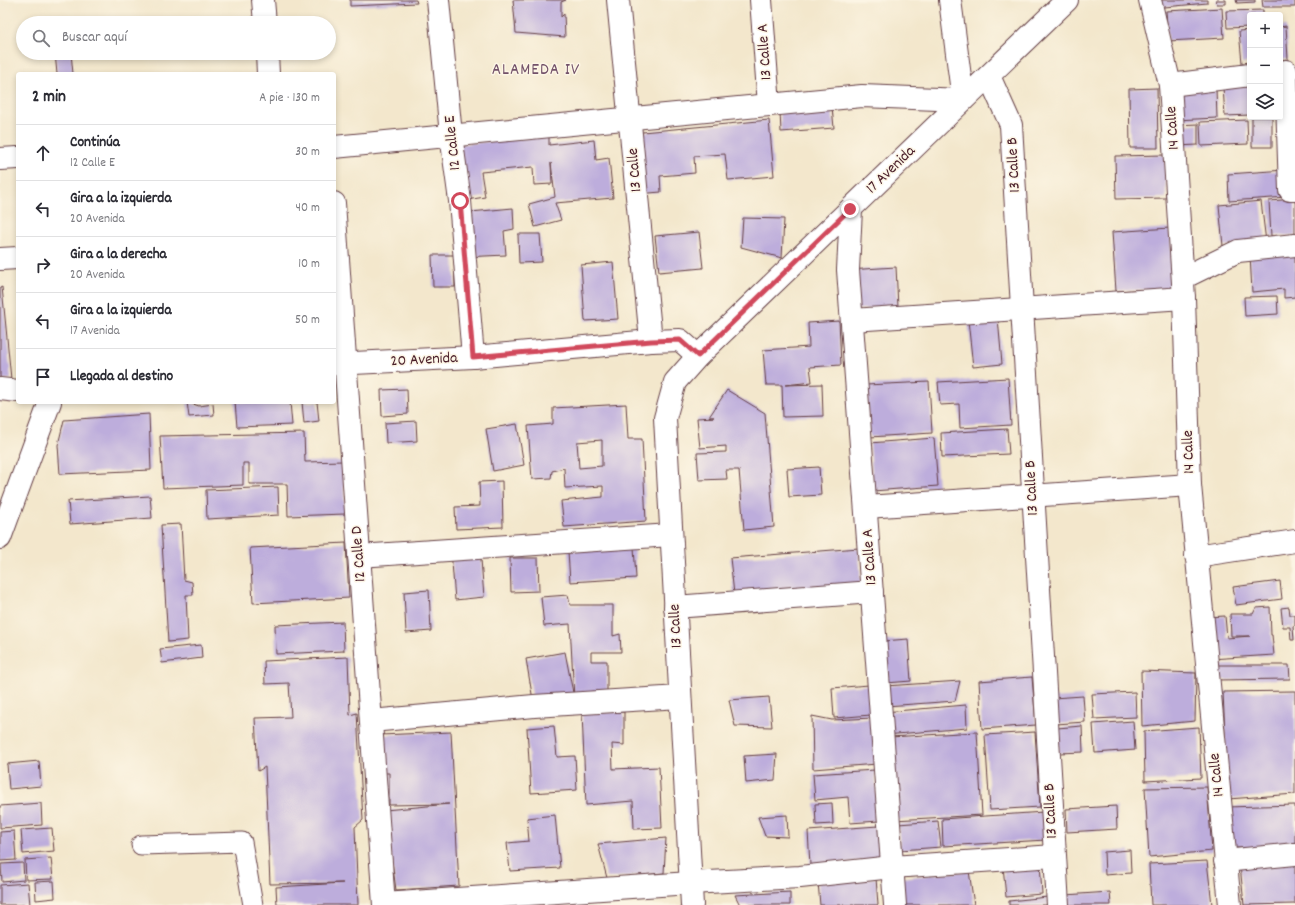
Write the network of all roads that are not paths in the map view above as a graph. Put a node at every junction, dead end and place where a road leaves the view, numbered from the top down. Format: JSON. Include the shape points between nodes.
{"nodes":[{"id":1,"x":263,"y":0,"type":"edge"},
{"id":2,"x":438,"y":0,"type":"edge"},
{"id":3,"x":618,"y":0,"type":"edge"},
{"id":4,"x":761,"y":0,"type":"edge"},
{"id":5,"x":950,"y":0,"type":"edge"},
{"id":6,"x":1067,"y":0,"type":"edge"},
{"id":7,"x":1150,"y":0,"type":"edge"},
{"id":8,"x":264,"y":16,"type":"edge"},
{"id":9,"x":267,"y":60,"type":"edge"},
{"id":10,"x":1287,"y":71,"type":"edge"},
{"id":11,"x":268,"y":72,"type":"edge"},
{"id":12,"x":1247,"y":75,"type":"edge"},
{"id":13,"x":989,"y":76,"type":"junction"},
{"id":14,"x":1170,"y":85,"type":"junction"},
{"id":15,"x":963,"y":100,"type":"junction"},
{"id":16,"x":769,"y":105,"type":"junction"},
{"id":17,"x":630,"y":118,"type":"junction"},
{"id":18,"x":451,"y":135,"type":"junction"},
{"id":19,"x":336,"y":147,"type":"edge"},
{"id":20,"x":16,"y":158,"type":"edge"},
{"id":21,"x":0,"y":159,"type":"edge"},
{"id":22,"x":1295,"y":190,"type":"edge"},
{"id":23,"x":850,"y":209,"type":"junction"},
{"id":24,"x":1295,"y":245,"type":"edge"},
{"id":25,"x":336,"y":257,"type":"edge"},
{"id":26,"x":16,"y":258,"type":"edge"},
{"id":27,"x":0,"y":259,"type":"edge"},
{"id":28,"x":1183,"y":288,"type":"junction"},
{"id":29,"x":1022,"y":308,"type":"junction"},
{"id":30,"x":852,"y":320,"type":"junction"},
{"id":31,"x":651,"y":341,"type":"junction"},
{"id":32,"x":698,"y":356,"type":"junction"},
{"id":33,"x":473,"y":357,"type":"junction"},
{"id":34,"x":340,"y":364,"type":"edge"},
{"id":35,"x":0,"y":389,"type":"edge"},
{"id":36,"x":16,"y":391,"type":"edge"},
{"id":37,"x":49,"y":404,"type":"edge"},
{"id":38,"x":1190,"y":485,"type":"junction"},
{"id":39,"x":1033,"y":497,"type":"junction"},
{"id":40,"x":866,"y":507,"type":"junction"},
{"id":41,"x":671,"y":535,"type":"junction"},
{"id":42,"x":0,"y":538,"type":"edge"},
{"id":43,"x":1295,"y":541,"type":"edge"},
{"id":44,"x":359,"y":556,"type":"junction"},
{"id":45,"x":1196,"y":556,"type":"junction"},
{"id":46,"x":872,"y":592,"type":"junction"},
{"id":47,"x":675,"y":607,"type":"junction"},
{"id":48,"x":680,"y":697,"type":"junction"},
{"id":49,"x":371,"y":720,"type":"junction"},
{"id":50,"x":141,"y":845,"type":"dead end"},
{"id":51,"x":1295,"y":854,"type":"edge"},
{"id":52,"x":1054,"y":856,"type":"junction"},
{"id":53,"x":1226,"y":861,"type":"junction"},
{"id":54,"x":892,"y":867,"type":"junction"},
{"id":55,"x":690,"y":883,"type":"junction"},
{"id":56,"x":253,"y":905,"type":"edge"},
{"id":57,"x":384,"y":905,"type":"edge"},
{"id":58,"x":692,"y":905,"type":"edge"},
{"id":59,"x":895,"y":905,"type":"edge"},
{"id":60,"x":1058,"y":905,"type":"edge"},
{"id":61,"x":1230,"y":905,"type":"edge"}],
"edges":[{"from":1,"to":8,"type":"street"},
{"from":2,"to":18,"type":"street","name":"12 Calle E"},
{"from":3,"to":17,"type":"street","name":"13 Calle"},
{"from":4,"to":16,"type":"street","name":"13 Calle A"},
{"from":5,"to":15,"type":"street"},
{"from":6,"to":13,"type":"street","name":"17 Avenida"},
{"from":7,"to":14,"type":"street","name":"14 Calle"},
{"from":9,"to":11,"type":"street"},
{"from":10,"to":22,"type":"street","via":[[1290,190]]},
{"from":12,"to":14,"type":"street"},
{"from":13,"to":15,"type":"street","name":"17 Avenida"},
{"from":13,"to":29,"type":"street","name":"13 Calle B","via":[[1011,125]]},
{"from":14,"to":28,"type":"street","name":"14 Calle"},
{"from":15,"to":16,"type":"street","via":[[862,96]]},
{"from":15,"to":23,"type":"street","name":"17 Avenida"},
{"from":16,"to":17,"type":"street"},
{"from":17,"to":18,"type":"street"},
{"from":17,"to":31,"type":"street","name":"13 Calle"},
{"from":18,"to":19,"type":"street"},
{"from":18,"to":33,"type":"street","name":"12 Calle E","via":[[460,201]]},
{"from":20,"to":21,"type":"street"},
{"from":23,"to":30,"type":"street","name":"13 Calle A","via":[[848,270]]},
{"from":23,"to":32,"type":"street","name":"17 Avenida"},
{"from":24,"to":28,"type":"street","via":[[1238,251]]},
{"from":25,"to":34,"type":"street","name":"12 Calle D"},
{"from":26,"to":27,"type":"street"},
{"from":28,"to":29,"type":"street"},
{"from":28,"to":38,"type":"street","name":"14 Calle"},
{"from":29,"to":30,"type":"street"},
{"from":29,"to":39,"type":"street","name":"13 Calle B"},
{"from":30,"to":40,"type":"street","name":"13 Calle A"},
{"from":31,"to":32,"type":"street","name":"20 Avenida","via":[[680,340]]},
{"from":31,"to":33,"type":"street","name":"20 Avenida"},
{"from":32,"to":41,"type":"street","name":"13 Calle","via":[[675,382],[665,418]]},
{"from":33,"to":34,"type":"street","name":"20 Avenida"},
{"from":34,"to":44,"type":"street","name":"12 Calle D"},
{"from":35,"to":36,"type":"street"},
{"from":37,"to":42,"type":"street"},
{"from":38,"to":39,"type":"street"},
{"from":38,"to":45,"type":"street","name":"14 Calle"},
{"from":39,"to":40,"type":"street"},
{"from":39,"to":52,"type":"street","name":"13 Calle B"},
{"from":40,"to":46,"type":"street","name":"13 Calle A"},
{"from":41,"to":44,"type":"street"},
{"from":41,"to":47,"type":"street","name":"13 Calle"},
{"from":43,"to":45,"type":"street"},
{"from":44,"to":49,"type":"street","name":"12 Calle D"},
{"from":45,"to":53,"type":"street","name":"14 Calle"},
{"from":46,"to":47,"type":"street"},
{"from":46,"to":54,"type":"street","name":"13 Calle A"},
{"from":47,"to":48,"type":"street","name":"13 Calle"},
{"from":48,"to":49,"type":"street"},
{"from":48,"to":55,"type":"street","name":"13 Calle"},
{"from":49,"to":57,"type":"street","name":"12 Calle D"},
{"from":50,"to":56,"type":"lane","via":[[242,842]]},
{"from":51,"to":53,"type":"street"},
{"from":52,"to":54,"type":"street"},
{"from":52,"to":60,"type":"street","name":"13 Calle B"},
{"from":53,"to":61,"type":"street","name":"14 Calle"},
{"from":54,"to":55,"type":"street","via":[[800,877]]},
{"from":54,"to":59,"type":"street","name":"13 Calle A"},
{"from":55,"to":57,"type":"street"},
{"from":55,"to":58,"type":"street","name":"13 Calle"}]}
